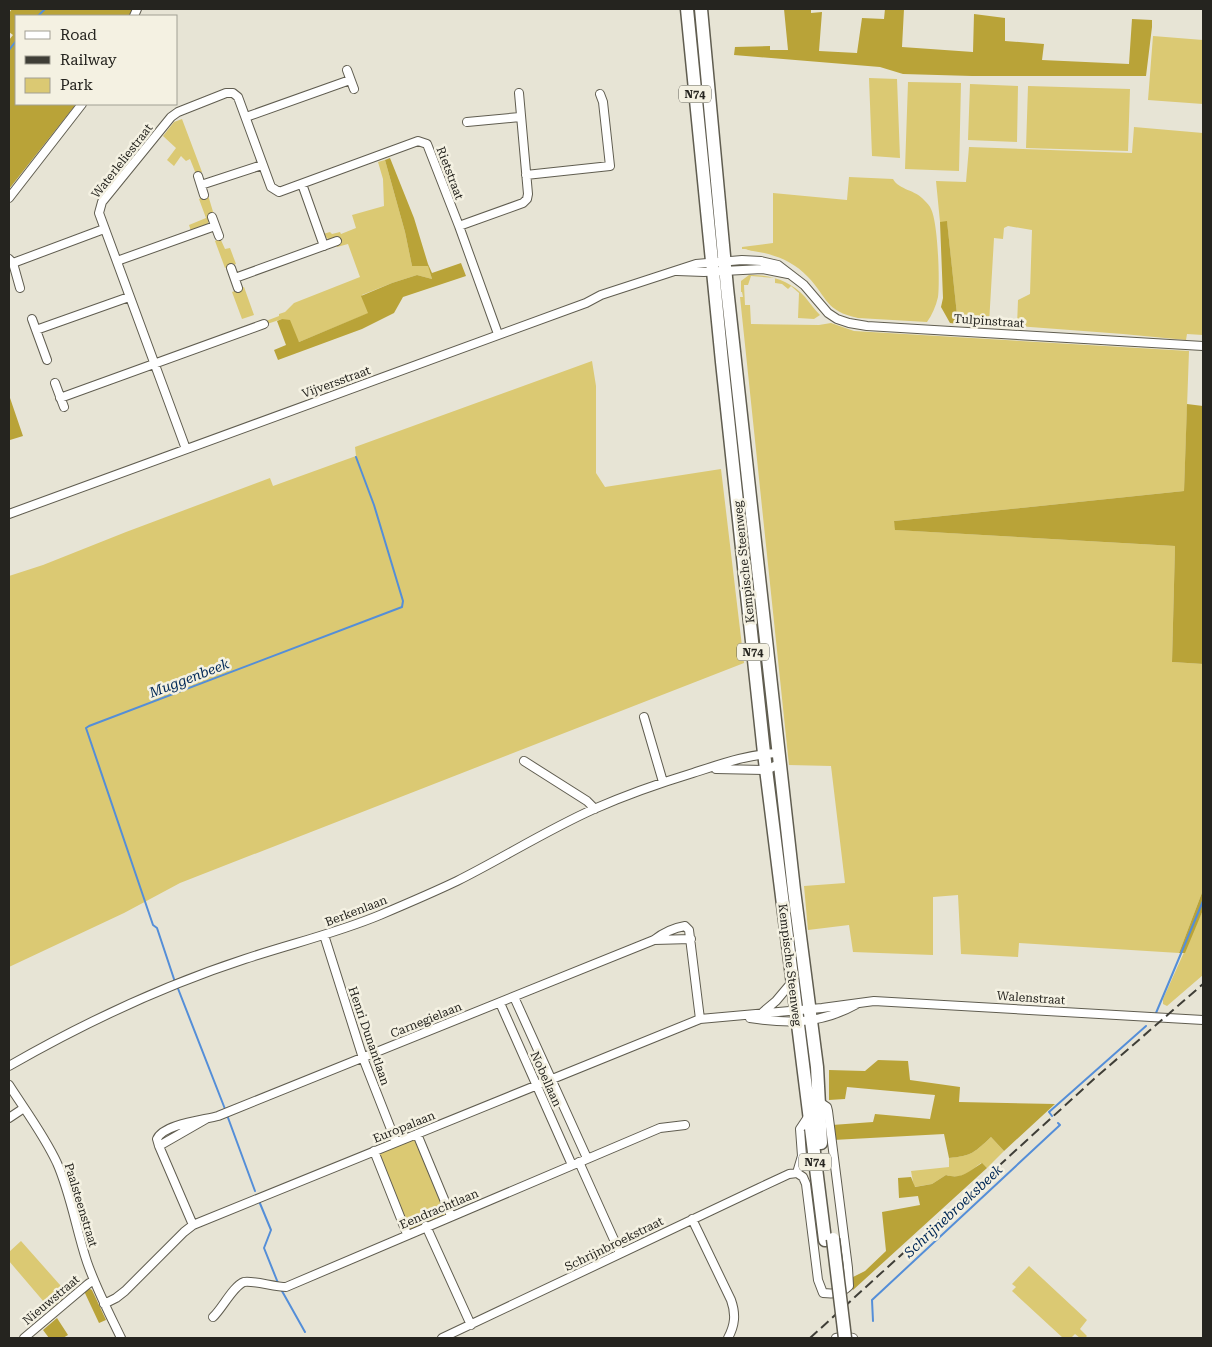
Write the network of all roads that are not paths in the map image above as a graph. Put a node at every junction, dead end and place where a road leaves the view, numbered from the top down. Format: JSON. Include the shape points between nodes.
{"nodes":[{"id":1,"x":687,"y":9,"type":"edge"},
{"id":2,"x":701,"y":9,"type":"edge"},
{"id":3,"x":346,"y":70,"type":"dead end"},
{"id":4,"x":350,"y":80,"type":"junction"},
{"id":5,"x":354,"y":89,"type":"dead end"},
{"id":6,"x":233,"y":93,"type":"joint"},
{"id":7,"x":519,"y":93,"type":"dead end"},
{"id":8,"x":600,"y":94,"type":"dead end"},
{"id":9,"x":81,"y":105,"type":"edge"},
{"id":10,"x":246,"y":117,"type":"junction"},
{"id":11,"x":520,"y":117,"type":"junction"},
{"id":12,"x":477,"y":121,"type":"junction"},
{"id":13,"x":467,"y":122,"type":"dead end"},
{"id":14,"x":477,"y":130,"type":"dead end"},
{"id":15,"x":262,"y":165,"type":"junction"},
{"id":16,"x":526,"y":175,"type":"junction"},
{"id":17,"x":198,"y":176,"type":"dead end"},
{"id":18,"x":302,"y":184,"type":"junction"},
{"id":19,"x":201,"y":185,"type":"junction"},
{"id":20,"x":204,"y":194,"type":"dead end"},
{"id":21,"x":9,"y":198,"type":"edge"},
{"id":22,"x":212,"y":217,"type":"dead end"},
{"id":23,"x":215,"y":226,"type":"junction"},
{"id":24,"x":459,"y":226,"type":"junction"},
{"id":25,"x":104,"y":228,"type":"junction"},
{"id":26,"x":219,"y":236,"type":"dead end"},
{"id":27,"x":337,"y":241,"type":"dead end"},
{"id":28,"x":324,"y":246,"type":"junction"},
{"id":29,"x":11,"y":261,"type":"edge"},
{"id":30,"x":117,"y":261,"type":"junction"},
{"id":31,"x":719,"y":266,"type":"junction"},
{"id":32,"x":231,"y":268,"type":"dead end"},
{"id":33,"x":234,"y":278,"type":"junction"},
{"id":34,"x":20,"y":288,"type":"dead end"},
{"id":35,"x":238,"y":288,"type":"dead end"},
{"id":36,"x":129,"y":297,"type":"junction"},
{"id":37,"x":32,"y":319,"type":"dead end"},
{"id":38,"x":249,"y":320,"type":"dead end"},
{"id":39,"x":264,"y":324,"type":"dead end"},
{"id":40,"x":252,"y":328,"type":"junction"},
{"id":41,"x":36,"y":330,"type":"junction"},
{"id":42,"x":498,"y":334,"type":"junction"},
{"id":43,"x":1203,"y":346,"type":"edge"},
{"id":44,"x":47,"y":360,"type":"dead end"},
{"id":45,"x":155,"y":365,"type":"junction"},
{"id":46,"x":55,"y":383,"type":"dead end"},
{"id":47,"x":60,"y":398,"type":"junction"},
{"id":48,"x":64,"y":407,"type":"dead end"},
{"id":49,"x":186,"y":449,"type":"junction"},
{"id":50,"x":9,"y":514,"type":"edge"},
{"id":51,"x":644,"y":717,"type":"dead end"},
{"id":52,"x":764,"y":753,"type":"junction"},
{"id":53,"x":779,"y":759,"type":"junction"},
{"id":54,"x":524,"y":761,"type":"dead end"},
{"id":55,"x":708,"y":768,"type":"junction"},
{"id":56,"x":766,"y":770,"type":"junction"},
{"id":57,"x":663,"y":782,"type":"junction"},
{"id":58,"x":595,"y":809,"type":"junction"},
{"id":59,"x":324,"y":935,"type":"junction"},
{"id":60,"x":654,"y":940,"type":"junction"},
{"id":61,"x":691,"y":940,"type":"junction"},
{"id":62,"x":792,"y":982,"type":"junction"},
{"id":63,"x":514,"y":997,"type":"junction"},
{"id":64,"x":500,"y":1003,"type":"junction"},
{"id":65,"x":759,"y":1014,"type":"junction"},
{"id":66,"x":803,"y":1015,"type":"junction"},
{"id":67,"x":738,"y":1016,"type":"junction"},
{"id":68,"x":700,"y":1019,"type":"junction"},
{"id":69,"x":1203,"y":1020,"type":"edge"},
{"id":70,"x":363,"y":1058,"type":"junction"},
{"id":71,"x":9,"y":1066,"type":"edge"},
{"id":72,"x":551,"y":1080,"type":"junction"},
{"id":73,"x":9,"y":1085,"type":"edge"},
{"id":74,"x":536,"y":1086,"type":"junction"},
{"id":75,"x":818,"y":1102,"type":"junction"},
{"id":76,"x":24,"y":1108,"type":"junction"},
{"id":77,"x":809,"y":1115,"type":"junction"},
{"id":78,"x":9,"y":1118,"type":"edge"},
{"id":79,"x":685,"y":1126,"type":"dead end"},
{"id":80,"x":417,"y":1134,"type":"junction"},
{"id":81,"x":396,"y":1142,"type":"junction"},
{"id":82,"x":374,"y":1151,"type":"junction"},
{"id":83,"x":579,"y":1162,"type":"junction"},
{"id":84,"x":797,"y":1173,"type":"junction"},
{"id":85,"x":451,"y":1216,"type":"junction"},
{"id":86,"x":692,"y":1219,"type":"junction"},
{"id":87,"x":193,"y":1225,"type":"junction"},
{"id":88,"x":426,"y":1226,"type":"junction"},
{"id":89,"x":407,"y":1234,"type":"junction"},
{"id":90,"x":829,"y":1240,"type":"junction"},
{"id":91,"x":620,"y":1254,"type":"junction"},
{"id":92,"x":94,"y":1280,"type":"junction"},
{"id":93,"x":104,"y":1304,"type":"junction"},
{"id":94,"x":213,"y":1317,"type":"dead end"},
{"id":95,"x":471,"y":1325,"type":"junction"},
{"id":96,"x":24,"y":1338,"type":"edge"},
{"id":97,"x":121,"y":1338,"type":"edge"},
{"id":98,"x":442,"y":1338,"type":"edge"},
{"id":99,"x":728,"y":1338,"type":"edge"},
{"id":100,"x":837,"y":1338,"type":"edge"},
{"id":101,"x":845,"y":1338,"type":"edge"},
{"id":102,"x":853,"y":1338,"type":"edge"}],
"edges":[{"from":1,"to":31,"type":"main road","name":"Kempische Steenweg","number":"N74"},
{"from":2,"to":31,"type":"main road","name":"Kempische Steenweg","number":"N74"},
{"from":3,"to":4,"type":"street"},
{"from":4,"to":5,"type":"street"},
{"from":4,"to":10,"type":"street"},
{"from":6,"to":10,"type":"street","name":"Rietstraat"},
{"from":6,"to":25,"type":"street","name":"Waterleliestraat","via":[[226,93],[171,117],[102,202],[99,212]]},
{"from":7,"to":11,"type":"street"},
{"from":8,"to":16,"type":"street","via":[[610,166]]},
{"from":9,"to":21,"type":"street"},
{"from":10,"to":15,"type":"street","name":"Rietstraat"},
{"from":11,"to":12,"type":"street"},
{"from":11,"to":16,"type":"street"},
{"from":12,"to":13,"type":"street"},
{"from":12,"to":14,"type":"street"},
{"from":15,"to":18,"type":"street","name":"Rietstraat","via":[[271,187],[279,192]]},
{"from":15,"to":19,"type":"street"},
{"from":16,"to":24,"type":"street","via":[[528,194],[523,203]]},
{"from":17,"to":19,"type":"street"},
{"from":18,"to":24,"type":"street","name":"Rietstraat","via":[[418,141],[429,148]]},
{"from":18,"to":28,"type":"street"},
{"from":19,"to":20,"type":"street"},
{"from":22,"to":23,"type":"street"},
{"from":23,"to":26,"type":"street"},
{"from":23,"to":30,"type":"street"},
{"from":24,"to":42,"type":"street","name":"Rietstraat"},
{"from":25,"to":29,"type":"street"},
{"from":25,"to":30,"type":"street","name":"Waterleliestraat"},
{"from":27,"to":28,"type":"street"},
{"from":28,"to":33,"type":"street"},
{"from":29,"to":34,"type":"street"},
{"from":30,"to":36,"type":"street","name":"Waterleliestraat"},
{"from":31,"to":42,"type":"street","name":"Vijversstraat","via":[[696,264],[670,271]]},
{"from":31,"to":43,"type":"street","name":"Tulpinstraat","via":[[761,261],[778,265],[804,285],[828,313],[848,323]]},
{"from":31,"to":52,"type":"main road","name":"Kempische Steenweg","number":"N74","via":[[722,362]]},
{"from":31,"to":53,"type":"main road","name":"Kempische Steenweg","number":"N74"},
{"from":32,"to":33,"type":"street"},
{"from":33,"to":35,"type":"street"},
{"from":36,"to":41,"type":"street"},
{"from":36,"to":45,"type":"street","name":"Waterleliestraat"},
{"from":37,"to":41,"type":"street"},
{"from":38,"to":40,"type":"street"},
{"from":39,"to":40,"type":"street"},
{"from":40,"to":45,"type":"street"},
{"from":41,"to":44,"type":"street"},
{"from":42,"to":49,"type":"street","name":"Vijversstraat"},
{"from":45,"to":47,"type":"street"},
{"from":45,"to":49,"type":"street","name":"Waterleliestraat"},
{"from":46,"to":47,"type":"street"},
{"from":47,"to":48,"type":"street"},
{"from":49,"to":50,"type":"street","name":"Vijversstraat"},
{"from":51,"to":57,"type":"street"},
{"from":52,"to":53,"type":"street","name":"Berkenlaan"},
{"from":52,"to":55,"type":"street","name":"Berkenlaan"},
{"from":52,"to":56,"type":"main road","name":"Kempische Steenweg","number":"N74"},
{"from":53,"to":56,"type":"street","name":"Berkenlaan"},
{"from":53,"to":66,"type":"main road","name":"Kempische Steenweg","number":"N74"},
{"from":54,"to":58,"type":"street"},
{"from":55,"to":56,"type":"street","name":"Berkenlaan"},
{"from":55,"to":57,"type":"street","name":"Berkenlaan"},
{"from":56,"to":62,"type":"main road","name":"Kempische Steenweg","number":"N74"},
{"from":57,"to":58,"type":"street","name":"Berkenlaan"},
{"from":58,"to":59,"type":"street","name":"Berkenlaan","via":[[457,881],[378,916]]},
{"from":59,"to":70,"type":"street","name":"Henri Dunantlaan"},
{"from":59,"to":71,"type":"street","name":"Berkenlaan","via":[[174,984],[64,1034]]},
{"from":60,"to":61,"type":"street","name":"Carnegielaan"},
{"from":60,"to":61,"type":"street","name":"Carnegielaan","via":[[685,926]]},
{"from":60,"to":63,"type":"street","name":"Carnegielaan"},
{"from":61,"to":68,"type":"street"},
{"from":62,"to":65,"type":"street","via":[[768,1009]]},
{"from":62,"to":66,"type":"main road","name":"Kempische Steenweg","number":"N74"},
{"from":63,"to":64,"type":"street","name":"Carnegielaan"},
{"from":63,"to":72,"type":"street","name":"Nobellaan"},
{"from":64,"to":70,"type":"street","name":"Carnegielaan"},
{"from":64,"to":74,"type":"street","name":"Nobellaan"},
{"from":65,"to":66,"type":"street","name":"Europalaan"},
{"from":65,"to":67,"type":"street","name":"Europalaan"},
{"from":66,"to":67,"type":"street","name":"Europalaan","via":[[778,1021]]},
{"from":66,"to":69,"type":"street","name":"Walenstraat","via":[[824,1019],[858,1004],[874,1001]]},
{"from":66,"to":75,"type":"main road","name":"Kempische Steenweg","number":"N74","via":[[817,1067]]},
{"from":66,"to":77,"type":"main road","name":"Kempische Steenweg","number":"N74"},
{"from":67,"to":68,"type":"street","name":"Europalaan"},
{"from":68,"to":72,"type":"street","name":"Europalaan"},
{"from":70,"to":81,"type":"street","name":"Henri Dunantlaan"},
{"from":70,"to":87,"type":"street","name":"Carnegielaan","via":[[218,1116],[196,1119],[162,1133],[157,1139],[159,1146]]},
{"from":72,"to":74,"type":"street","name":"Europalaan"},
{"from":72,"to":83,"type":"street","name":"Nobellaan"},
{"from":73,"to":76,"type":"street","name":"Paalsteenstraat"},
{"from":74,"to":80,"type":"street","name":"Europalaan"},
{"from":74,"to":83,"type":"street","name":"Nobellaan"},
{"from":75,"to":84,"type":"street","name":"Kempische Steenweg","via":[[828,1111],[848,1268],[849,1286],[844,1291],[823,1293],[821,1288],[806,1184],[803,1176]]},
{"from":75,"to":90,"type":"main road","name":"Kempische Steenweg","number":"N74"},
{"from":76,"to":78,"type":"street"},
{"from":76,"to":92,"type":"street","name":"Paalsteenstraat","via":[[60,1170]]},
{"from":77,"to":84,"type":"street","name":"Kempische Steenweg","via":[[800,1130],[802,1156]]},
{"from":77,"to":90,"type":"main road","name":"Kempische Steenweg","number":"N74"},
{"from":79,"to":83,"type":"street","name":"Eendrachtlaan","via":[[660,1128]]},
{"from":80,"to":81,"type":"street","name":"Europalaan"},
{"from":80,"to":85,"type":"street"},
{"from":81,"to":82,"type":"street","name":"Europalaan"},
{"from":82,"to":87,"type":"street","name":"Europalaan"},
{"from":82,"to":89,"type":"street"},
{"from":83,"to":85,"type":"street","name":"Eendrachtlaan"},
{"from":83,"to":91,"type":"street","name":"Nobellaan"},
{"from":84,"to":86,"type":"street","name":"Schrijnbroekstraat"},
{"from":85,"to":88,"type":"street","name":"Eendrachtlaan"},
{"from":86,"to":91,"type":"street","name":"Schrijnbroekstraat"},
{"from":86,"to":99,"type":"street","via":[[732,1300],[735,1310]]},
{"from":87,"to":93,"type":"street","name":"Europalaan","via":[[125,1291]]},
{"from":88,"to":89,"type":"street","name":"Eendrachtlaan"},
{"from":88,"to":95,"type":"street"},
{"from":89,"to":94,"type":"street","name":"Eendrachtlaan","via":[[286,1286],[244,1282]]},
{"from":90,"to":100,"type":"main road","name":"Kempische Steenweg","number":"N74"},
{"from":90,"to":101,"type":"main road","name":"Kempische Steenweg","number":"N74","bridge":true},
{"from":91,"to":95,"type":"street","name":"Schrijnbroekstraat"},
{"from":92,"to":93,"type":"street","name":"Paalsteenstraat"},
{"from":92,"to":96,"type":"street","name":"Nieuwstraat"},
{"from":93,"to":97,"type":"street","name":"Paalsteenstraat"},
{"from":95,"to":98,"type":"street","name":"Schrijnbroekstraat"},
{"from":100,"to":102,"type":"street"}]}
